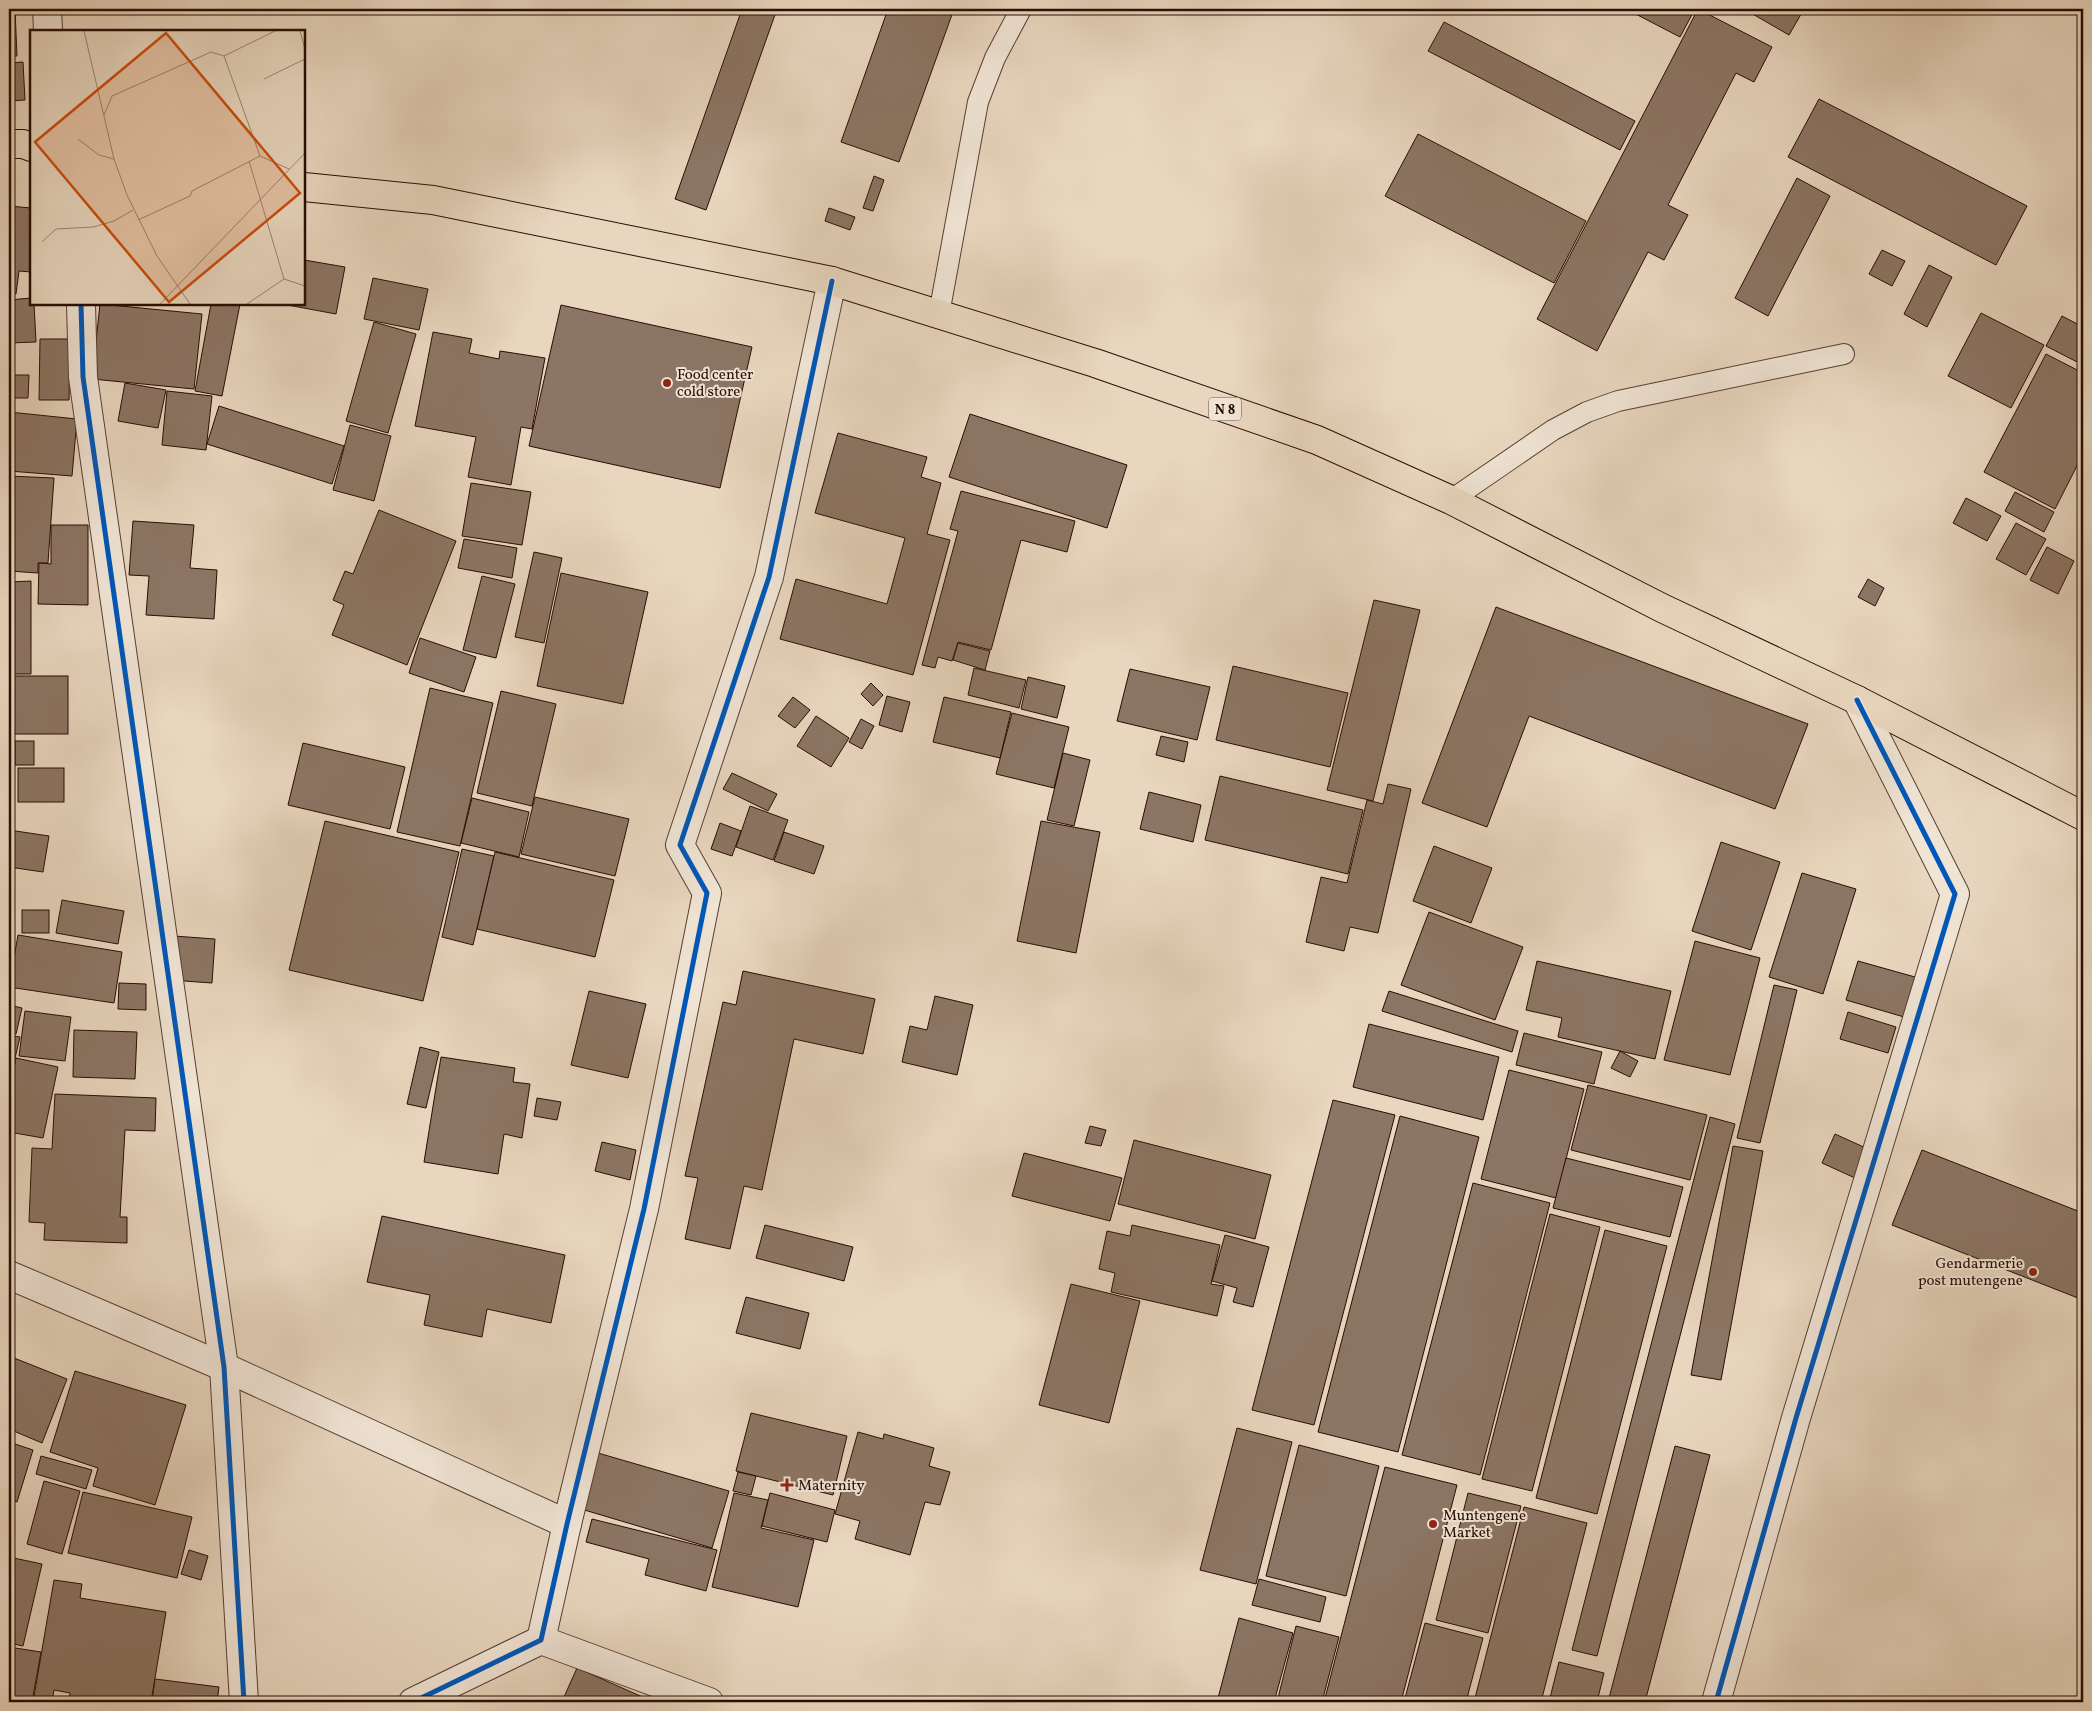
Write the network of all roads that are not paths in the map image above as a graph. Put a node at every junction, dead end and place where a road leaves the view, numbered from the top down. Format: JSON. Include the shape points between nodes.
{"nodes":[{"id":1,"x":47,"y":9,"type":"edge"},
{"id":2,"x":1021,"y":9,"type":"edge"},
{"id":3,"x":48,"y":30,"type":"edge"},
{"id":4,"x":9,"y":144,"type":"edge"},
{"id":5,"x":30,"y":147,"type":"edge"},
{"id":6,"x":305,"y":187,"type":"edge"},
{"id":7,"x":832,"y":281,"type":"junction"},
{"id":8,"x":81,"y":305,"type":"edge"},
{"id":9,"x":939,"y":314,"type":"junction"},
{"id":10,"x":1844,"y":354,"type":"dead end"},
{"id":11,"x":1451,"y":500,"type":"junction"},
{"id":12,"x":1857,"y":700,"type":"junction"},
{"id":13,"x":2083,"y":816,"type":"edge"},
{"id":14,"x":9,"y":1275,"type":"edge"},
{"id":15,"x":224,"y":1367,"type":"junction"},
{"id":16,"x":567,"y":1524,"type":"junction"},
{"id":17,"x":541,"y":1640,"type":"junction"},
{"id":18,"x":244,"y":1702,"type":"edge"},
{"id":19,"x":413,"y":1702,"type":"edge"},
{"id":20,"x":709,"y":1702,"type":"edge"},
{"id":21,"x":1716,"y":1702,"type":"edge"}],
"edges":[{"from":1,"to":3,"type":"street"},
{"from":2,"to":9,"type":"lane","via":[[995,58],[978,102]]},
{"from":4,"to":5,"type":"highway"},
{"from":6,"to":7,"type":"highway","number":"N 8","via":[[433,200]]},
{"from":7,"to":9,"type":"highway","number":"N 8"},
{"from":7,"to":16,"type":"street","via":[[769,578],[680,845],[707,893],[644,1209]]},
{"from":8,"to":15,"type":"street","via":[[83,377]]},
{"from":9,"to":11,"type":"highway","number":"N 8","via":[[1095,363],[1317,440]]},
{"from":10,"to":11,"type":"lane","via":[[1618,401],[1587,412],[1553,430]]},
{"from":11,"to":12,"type":"highway","number":"N 8","via":[[1662,608]]},
{"from":12,"to":13,"type":"highway","number":"N 8"},
{"from":12,"to":21,"type":"street","via":[[1955,894],[1796,1418]]},
{"from":14,"to":15,"type":"street"},
{"from":15,"to":16,"type":"street"},
{"from":15,"to":18,"type":"street"},
{"from":16,"to":17,"type":"street"},
{"from":17,"to":19,"type":"street"},
{"from":17,"to":20,"type":"street"}]}
